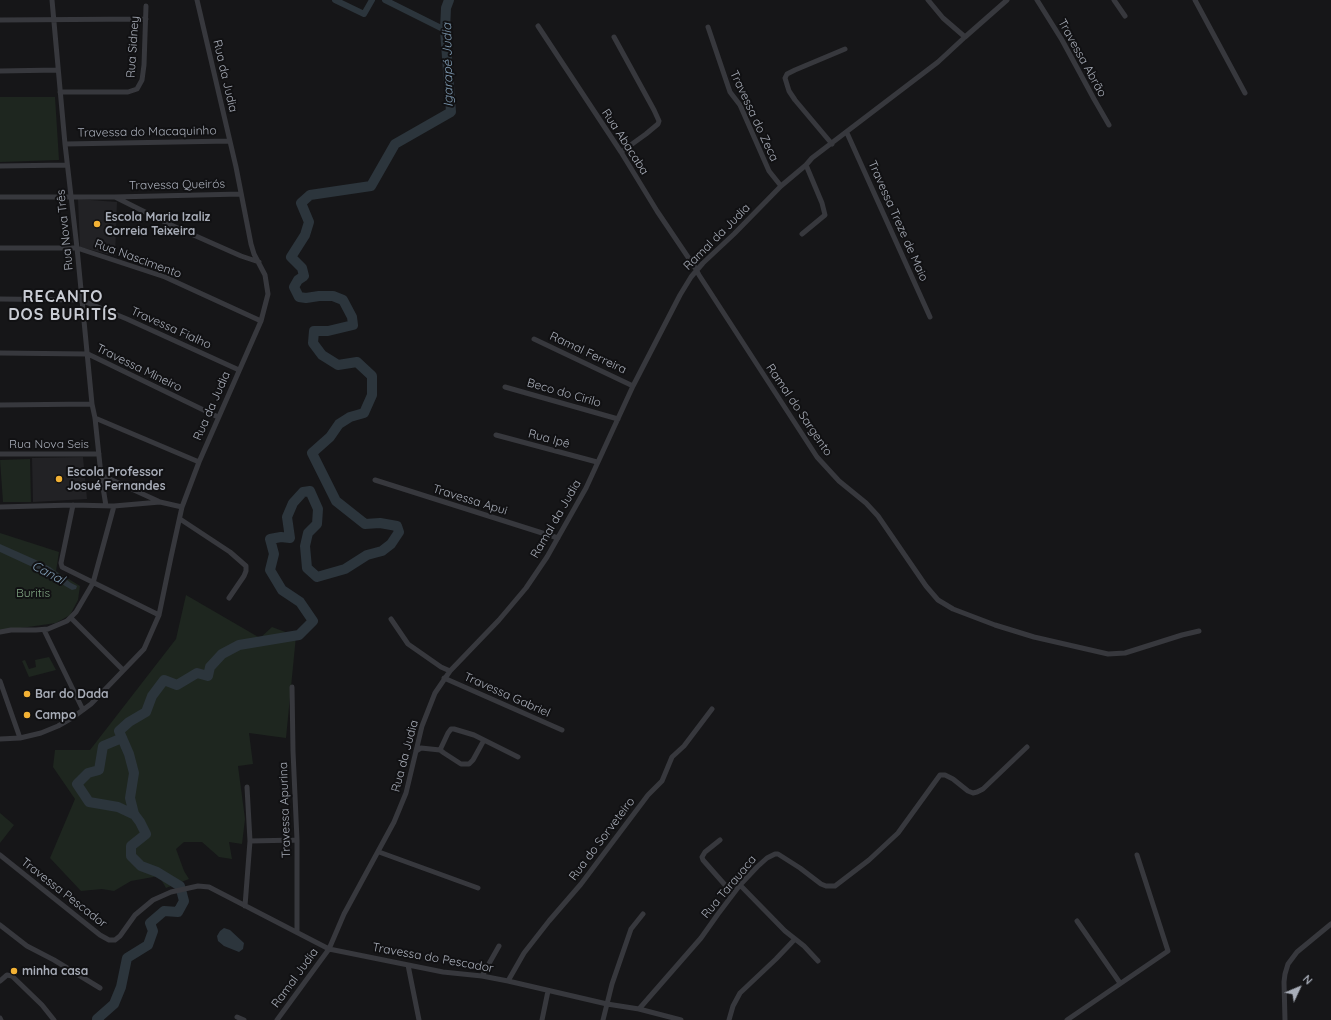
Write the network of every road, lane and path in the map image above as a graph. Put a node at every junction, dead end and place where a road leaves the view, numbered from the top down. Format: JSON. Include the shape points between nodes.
{"nodes":[{"id":1,"x":52,"y":0,"type":"edge"},
{"id":2,"x":197,"y":0,"type":"edge"},
{"id":3,"x":928,"y":0,"type":"edge"},
{"id":4,"x":1007,"y":0,"type":"edge"},
{"id":5,"x":1037,"y":0,"type":"edge"},
{"id":6,"x":1114,"y":0,"type":"edge"},
{"id":7,"x":1195,"y":0,"type":"edge"},
{"id":8,"x":1000,"y":2,"type":"edge"},
{"id":9,"x":146,"y":6,"type":"dead end"},
{"id":10,"x":1125,"y":16,"type":"dead end"},
{"id":11,"x":54,"y":19,"type":"junction"},
{"id":12,"x":146,"y":19,"type":"junction"},
{"id":13,"x":0,"y":20,"type":"edge"},
{"id":14,"x":538,"y":26,"type":"dead end"},
{"id":15,"x":708,"y":27,"type":"dead end"},
{"id":16,"x":614,"y":37,"type":"dead end"},
{"id":17,"x":964,"y":37,"type":"junction"},
{"id":18,"x":845,"y":49,"type":"dead end"},
{"id":19,"x":58,"y":70,"type":"junction"},
{"id":20,"x":0,"y":71,"type":"edge"},
{"id":21,"x":60,"y":92,"type":"junction"},
{"id":22,"x":1245,"y":93,"type":"dead end"},
{"id":23,"x":1109,"y":125,"type":"dead end"},
{"id":24,"x":847,"y":133,"type":"junction"},
{"id":25,"x":230,"y":141,"type":"junction"},
{"id":26,"x":65,"y":144,"type":"junction"},
{"id":27,"x":832,"y":144,"type":"junction"},
{"id":28,"x":621,"y":152,"type":"junction"},
{"id":29,"x":67,"y":165,"type":"junction"},
{"id":30,"x":806,"y":165,"type":"junction"},
{"id":31,"x":0,"y":166,"type":"edge"},
{"id":32,"x":781,"y":186,"type":"junction"},
{"id":33,"x":241,"y":194,"type":"junction"},
{"id":34,"x":0,"y":197,"type":"edge"},
{"id":35,"x":72,"y":197,"type":"junction"},
{"id":36,"x":114,"y":197,"type":"junction"},
{"id":37,"x":802,"y":234,"type":"dead end"},
{"id":38,"x":0,"y":248,"type":"edge"},
{"id":39,"x":77,"y":248,"type":"junction"},
{"id":40,"x":259,"y":262,"type":"junction"},
{"id":41,"x":696,"y":270,"type":"junction"},
{"id":42,"x":0,"y":299,"type":"edge"},
{"id":43,"x":81,"y":300,"type":"junction"},
{"id":44,"x":930,"y":317,"type":"dead end"},
{"id":45,"x":261,"y":321,"type":"junction"},
{"id":46,"x":534,"y":339,"type":"dead end"},
{"id":47,"x":0,"y":353,"type":"edge"},
{"id":48,"x":88,"y":354,"type":"junction"},
{"id":49,"x":239,"y":370,"type":"junction"},
{"id":50,"x":633,"y":386,"type":"junction"},
{"id":51,"x":505,"y":387,"type":"dead end"},
{"id":52,"x":92,"y":404,"type":"junction"},
{"id":53,"x":0,"y":405,"type":"edge"},
{"id":54,"x":218,"y":417,"type":"junction"},
{"id":55,"x":95,"y":418,"type":"junction"},
{"id":56,"x":618,"y":419,"type":"junction"},
{"id":57,"x":496,"y":435,"type":"dead end"},
{"id":58,"x":0,"y":454,"type":"edge"},
{"id":59,"x":99,"y":454,"type":"junction"},
{"id":60,"x":198,"y":462,"type":"junction"},
{"id":61,"x":597,"y":462,"type":"junction"},
{"id":62,"x":101,"y":475,"type":"junction"},
{"id":63,"x":375,"y":480,"type":"dead end"},
{"id":64,"x":160,"y":502,"type":"junction"},
{"id":65,"x":73,"y":505,"type":"junction"},
{"id":66,"x":106,"y":506,"type":"junction"},
{"id":67,"x":114,"y":506,"type":"junction"},
{"id":68,"x":0,"y":507,"type":"edge"},
{"id":69,"x":182,"y":507,"type":"junction"},
{"id":70,"x":180,"y":519,"type":"junction"},
{"id":71,"x":558,"y":538,"type":"junction"},
{"id":72,"x":93,"y":583,"type":"junction"},
{"id":73,"x":526,"y":588,"type":"joint"},
{"id":74,"x":229,"y":598,"type":"dead end"},
{"id":75,"x":159,"y":615,"type":"junction"},
{"id":76,"x":71,"y":618,"type":"junction"},
{"id":77,"x":392,"y":619,"type":"dead end"},
{"id":78,"x":44,"y":630,"type":"junction"},
{"id":79,"x":1199,"y":631,"type":"dead end"},
{"id":80,"x":0,"y":632,"type":"edge"},
{"id":81,"x":123,"y":670,"type":"junction"},
{"id":82,"x":450,"y":671,"type":"junction"},
{"id":83,"x":444,"y":678,"type":"junction"},
{"id":84,"x":0,"y":681,"type":"edge"},
{"id":85,"x":292,"y":687,"type":"dead end"},
{"id":86,"x":712,"y":709,"type":"dead end"},
{"id":87,"x":83,"y":710,"type":"junction"},
{"id":88,"x":562,"y":730,"type":"dead end"},
{"id":89,"x":20,"y":738,"type":"junction"},
{"id":90,"x":0,"y":740,"type":"edge"},
{"id":91,"x":484,"y":740,"type":"junction"},
{"id":92,"x":1027,"y":747,"type":"dead end"},
{"id":93,"x":440,"y":750,"type":"junction"},
{"id":94,"x":416,"y":751,"type":"junction"},
{"id":95,"x":518,"y":757,"type":"dead end"},
{"id":96,"x":247,"y":787,"type":"dead end"},
{"id":97,"x":297,"y":840,"type":"junction"},
{"id":98,"x":720,"y":840,"type":"dead end"},
{"id":99,"x":250,"y":841,"type":"junction"},
{"id":100,"x":379,"y":852,"type":"junction"},
{"id":101,"x":0,"y":855,"type":"edge"},
{"id":102,"x":1137,"y":855,"type":"dead end"},
{"id":103,"x":740,"y":885,"type":"junction"},
{"id":104,"x":193,"y":888,"type":"joint"},
{"id":105,"x":478,"y":888,"type":"dead end"},
{"id":106,"x":733,"y":894,"type":"junction"},
{"id":107,"x":246,"y":906,"type":"junction"},
{"id":108,"x":643,"y":914,"type":"dead end"},
{"id":109,"x":1077,"y":921,"type":"dead end"},
{"id":110,"x":1331,"y":924,"type":"edge"},
{"id":111,"x":0,"y":925,"type":"edge"},
{"id":112,"x":297,"y":932,"type":"junction"},
{"id":113,"x":795,"y":939,"type":"junction"},
{"id":114,"x":499,"y":946,"type":"dead end"},
{"id":115,"x":328,"y":949,"type":"junction"},
{"id":116,"x":818,"y":960,"type":"dead end"},
{"id":117,"x":408,"y":965,"type":"junction"},
{"id":118,"x":482,"y":976,"type":"junction"},
{"id":119,"x":0,"y":981,"type":"edge"},
{"id":120,"x":508,"y":981,"type":"junction"},
{"id":121,"x":1120,"y":983,"type":"junction"},
{"id":122,"x":100,"y":988,"type":"dead end"},
{"id":123,"x":548,"y":991,"type":"junction"},
{"id":124,"x":607,"y":1004,"type":"junction"},
{"id":125,"x":639,"y":1009,"type":"junction"},
{"id":126,"x":237,"y":1017,"type":"dead end"},
{"id":127,"x":54,"y":1020,"type":"edge"},
{"id":128,"x":244,"y":1020,"type":"edge"},
{"id":129,"x":277,"y":1020,"type":"edge"},
{"id":130,"x":419,"y":1020,"type":"edge"},
{"id":131,"x":542,"y":1020,"type":"edge"},
{"id":132,"x":603,"y":1020,"type":"edge"},
{"id":133,"x":681,"y":1020,"type":"edge"},
{"id":134,"x":729,"y":1020,"type":"edge"},
{"id":135,"x":1067,"y":1020,"type":"edge"},
{"id":136,"x":1285,"y":1020,"type":"edge"}],
"edges":[{"from":1,"to":11,"type":"street","name":"Rua Nova Três"},
{"from":2,"to":25,"type":"street","name":"Rua da Judia"},
{"from":3,"to":17,"type":"street"},
{"from":4,"to":8,"type":"street","name":"Ramal da Judia"},
{"from":5,"to":23,"type":"street","name":"Travessa Abrão"},
{"from":6,"to":10,"type":"street"},
{"from":7,"to":22,"type":"street"},
{"from":8,"to":17,"type":"street","name":"Ramal da Judia"},
{"from":9,"to":12,"type":"street","name":"Rua Sidney"},
{"from":11,"to":12,"type":"street"},
{"from":11,"to":13,"type":"street"},
{"from":11,"to":19,"type":"street","name":"Rua Nova Três"},
{"from":12,"to":21,"type":"street","name":"Rua Sidney","via":[[143,72],[137,89],[128,92]]},
{"from":14,"to":28,"type":"street","name":"Rua Abacaba"},
{"from":15,"to":32,"type":"street","name":"Travessa do Zeca","via":[[730,92],[740,105],[769,171]]},
{"from":16,"to":28,"type":"street","via":[[659,121]]},
{"from":17,"to":24,"type":"street","name":"Ramal da Judia","via":[[938,62]]},
{"from":18,"to":27,"type":"street","via":[[785,76],[785,82],[795,100]]},
{"from":19,"to":20,"type":"street"},
{"from":19,"to":21,"type":"street","name":"Rua Nova Três"},
{"from":21,"to":26,"type":"street","name":"Rua Nova Três"},
{"from":24,"to":27,"type":"street","name":"Ramal da Judia"},
{"from":24,"to":44,"type":"street","name":"Travessa Treze de Maio"},
{"from":25,"to":26,"type":"street","name":"Travessa do Macaquinho"},
{"from":25,"to":33,"type":"street","name":"Rua da Judia"},
{"from":26,"to":29,"type":"street","name":"Rua Nova Três"},
{"from":27,"to":30,"type":"street","name":"Ramal da Judia"},
{"from":28,"to":41,"type":"street","name":"Rua Abacaba","via":[[656,211]]},
{"from":29,"to":31,"type":"street"},
{"from":29,"to":35,"type":"street","name":"Rua Nova Três"},
{"from":30,"to":32,"type":"street","name":"Ramal da Judia"},
{"from":30,"to":37,"type":"street","via":[[825,216]]},
{"from":32,"to":41,"type":"street","name":"Ramal da Judia"},
{"from":33,"to":36,"type":"street","name":"Travessa Queirós"},
{"from":33,"to":40,"type":"street","name":"Rua da Judia","via":[[251,244]]},
{"from":34,"to":35,"type":"street","name":"Travessa Queirós"},
{"from":35,"to":36,"type":"street","name":"Travessa Queirós"},
{"from":35,"to":39,"type":"street","name":"Rua Nova Três"},
{"from":36,"to":40,"type":"street","name":"Travessa Queirós","via":[[178,228]]},
{"from":38,"to":39,"type":"street","name":"Rua Nascimento"},
{"from":39,"to":43,"type":"street","name":"Rua Nova Três"},
{"from":39,"to":45,"type":"street","name":"Rua Nascimento","via":[[165,277]]},
{"from":40,"to":45,"type":"street","name":"Rua da Judia","via":[[268,286]]},
{"from":41,"to":50,"type":"street","name":"Ramal da Judia","via":[[680,295]]},
{"from":41,"to":79,"type":"street","name":"Ramal do Sargento","via":[[817,457],[878,516],[938,600],[953,609],[995,625],[1108,654],[1125,653]]},
{"from":42,"to":43,"type":"street","name":"Travessa Fialho"},
{"from":43,"to":48,"type":"street","name":"Rua Nova Três"},
{"from":43,"to":49,"type":"street","name":"Travessa Fialho"},
{"from":45,"to":49,"type":"street","name":"Rua da Judia"},
{"from":46,"to":50,"type":"street","name":"Ramal Ferreira"},
{"from":47,"to":48,"type":"street","name":"Travessa Mineiro"},
{"from":48,"to":52,"type":"street","name":"Rua Nova Três"},
{"from":48,"to":54,"type":"street","name":"Travessa Mineiro"},
{"from":49,"to":54,"type":"street","name":"Rua da Judia"},
{"from":50,"to":56,"type":"street","name":"Ramal da Judia"},
{"from":51,"to":56,"type":"street","name":"Beco do Cirilo"},
{"from":52,"to":53,"type":"street"},
{"from":52,"to":55,"type":"street","name":"Rua Nova Três"},
{"from":54,"to":60,"type":"street","name":"Rua da Judia"},
{"from":55,"to":59,"type":"street","name":"Rua Nova Três"},
{"from":55,"to":60,"type":"street"},
{"from":56,"to":61,"type":"street","name":"Ramal da Judia"},
{"from":57,"to":61,"type":"street","name":"Rua Ipê"},
{"from":58,"to":59,"type":"street","name":"Rua Nova Seis"},
{"from":59,"to":62,"type":"street","name":"Rua Nova Três"},
{"from":60,"to":69,"type":"street","name":"Rua da Judia"},
{"from":61,"to":71,"type":"street","name":"Ramal da Judia","via":[[586,488]]},
{"from":62,"to":64,"type":"street"},
{"from":62,"to":66,"type":"street","name":"Rua Nova Três"},
{"from":63,"to":71,"type":"street","name":"Travessa Apui"},
{"from":64,"to":67,"type":"street"},
{"from":64,"to":69,"type":"street"},
{"from":65,"to":66,"type":"street"},
{"from":65,"to":68,"type":"street"},
{"from":65,"to":72,"type":"street","via":[[62,567]]},
{"from":66,"to":67,"type":"street"},
{"from":67,"to":72,"type":"street"},
{"from":69,"to":70,"type":"street","name":"Rua da Judia"},
{"from":70,"to":74,"type":"street","via":[[230,552],[246,566],[244,576]]},
{"from":70,"to":75,"type":"street","name":"Rua da Judia"},
{"from":71,"to":73,"type":"street","name":"Ramal da Judia"},
{"from":72,"to":75,"type":"street"},
{"from":72,"to":76,"type":"street","via":[[83,603]]},
{"from":73,"to":82,"type":"street","name":"Rua da Judia"},
{"from":75,"to":81,"type":"street","name":"Rua da Judia","via":[[144,648]]},
{"from":76,"to":78,"type":"street"},
{"from":76,"to":81,"type":"street"},
{"from":77,"to":82,"type":"street","via":[[408,644]]},
{"from":78,"to":80,"type":"street"},
{"from":78,"to":87,"type":"street"},
{"from":81,"to":87,"type":"street","name":"Rua da Judia"},
{"from":82,"to":83,"type":"street","name":"Rua da Judia"},
{"from":83,"to":88,"type":"street","name":"Travessa Gabriel"},
{"from":83,"to":94,"type":"street","name":"Rua da Judia","via":[[435,692]]},
{"from":84,"to":89,"type":"street"},
{"from":85,"to":97,"type":"street","name":"Travessa Apurina"},
{"from":86,"to":120,"type":"street","name":"Rua do Sorveteiro","via":[[684,746],[672,757],[662,781],[648,795],[596,866],[524,954]]},
{"from":87,"to":89,"type":"street","name":"Rua da Judia","via":[[58,726]]},
{"from":89,"to":90,"type":"street","name":"Rua da Judia"},
{"from":91,"to":93,"type":"street","via":[[454,728],[448,733]]},
{"from":91,"to":93,"type":"street","via":[[469,764],[461,764]]},
{"from":91,"to":95,"type":"street"},
{"from":92,"to":103,"type":"street","name":"Rua Tarauaca","via":[[984,789],[977,792],[968,791],[953,780],[940,775],[898,833],[835,886],[821,884],[778,854],[763,861]]},
{"from":93,"to":94,"type":"street","via":[[421,748]]},
{"from":94,"to":100,"type":"street","name":"Rua da Judia","via":[[406,793]]},
{"from":96,"to":99,"type":"street"},
{"from":97,"to":99,"type":"street"},
{"from":97,"to":112,"type":"street","name":"Travessa Apurina"},
{"from":98,"to":106,"type":"street","via":[[702,857]]},
{"from":99,"to":107,"type":"street"},
{"from":100,"to":105,"type":"street"},
{"from":100,"to":115,"type":"street","name":"Rua da Judia","via":[[344,914]]},
{"from":101,"to":104,"type":"street","name":"Travessa Pescador","via":[[109,940],[115,940],[120,936],[135,915],[153,900],[171,892]]},
{"from":102,"to":121,"type":"street","via":[[1168,951]]},
{"from":103,"to":106,"type":"street","name":"Rua Tarauaca"},
{"from":103,"to":113,"type":"street"},
{"from":104,"to":107,"type":"street","name":"Travessa do Pescador","via":[[209,887]]},
{"from":106,"to":125,"type":"street","name":"Rua Tarauaca","via":[[701,938]]},
{"from":107,"to":112,"type":"street","name":"Travessa do Pescador"},
{"from":108,"to":124,"type":"street","via":[[631,929]]},
{"from":109,"to":121,"type":"street"},
{"from":110,"to":136,"type":"street","via":[[1297,952],[1288,964],[1284,982]]},
{"from":111,"to":122,"type":"street","via":[[27,946]]},
{"from":112,"to":115,"type":"street","name":"Travessa do Pescador"},
{"from":113,"to":116,"type":"street"},
{"from":113,"to":134,"type":"street","via":[[740,993]]},
{"from":114,"to":118,"type":"street"},
{"from":115,"to":117,"type":"street","name":"Travessa do Pescador"},
{"from":115,"to":129,"type":"street","name":"Ramal Judia"},
{"from":117,"to":118,"type":"street","name":"Travessa do Pescador"},
{"from":117,"to":130,"type":"street"},
{"from":118,"to":120,"type":"street","name":"Travessa do Pescador"},
{"from":119,"to":127,"type":"street","via":[[10,975]]},
{"from":120,"to":123,"type":"street","name":"Travessa do Pescador"},
{"from":121,"to":135,"type":"street"},
{"from":123,"to":124,"type":"street","name":"Travessa do Pescador"},
{"from":123,"to":131,"type":"street"},
{"from":124,"to":125,"type":"street","name":"Travessa do Pescador"},
{"from":124,"to":132,"type":"street"},
{"from":125,"to":133,"type":"street","name":"Travessa do Pescador"},
{"from":126,"to":128,"type":"street"}]}
